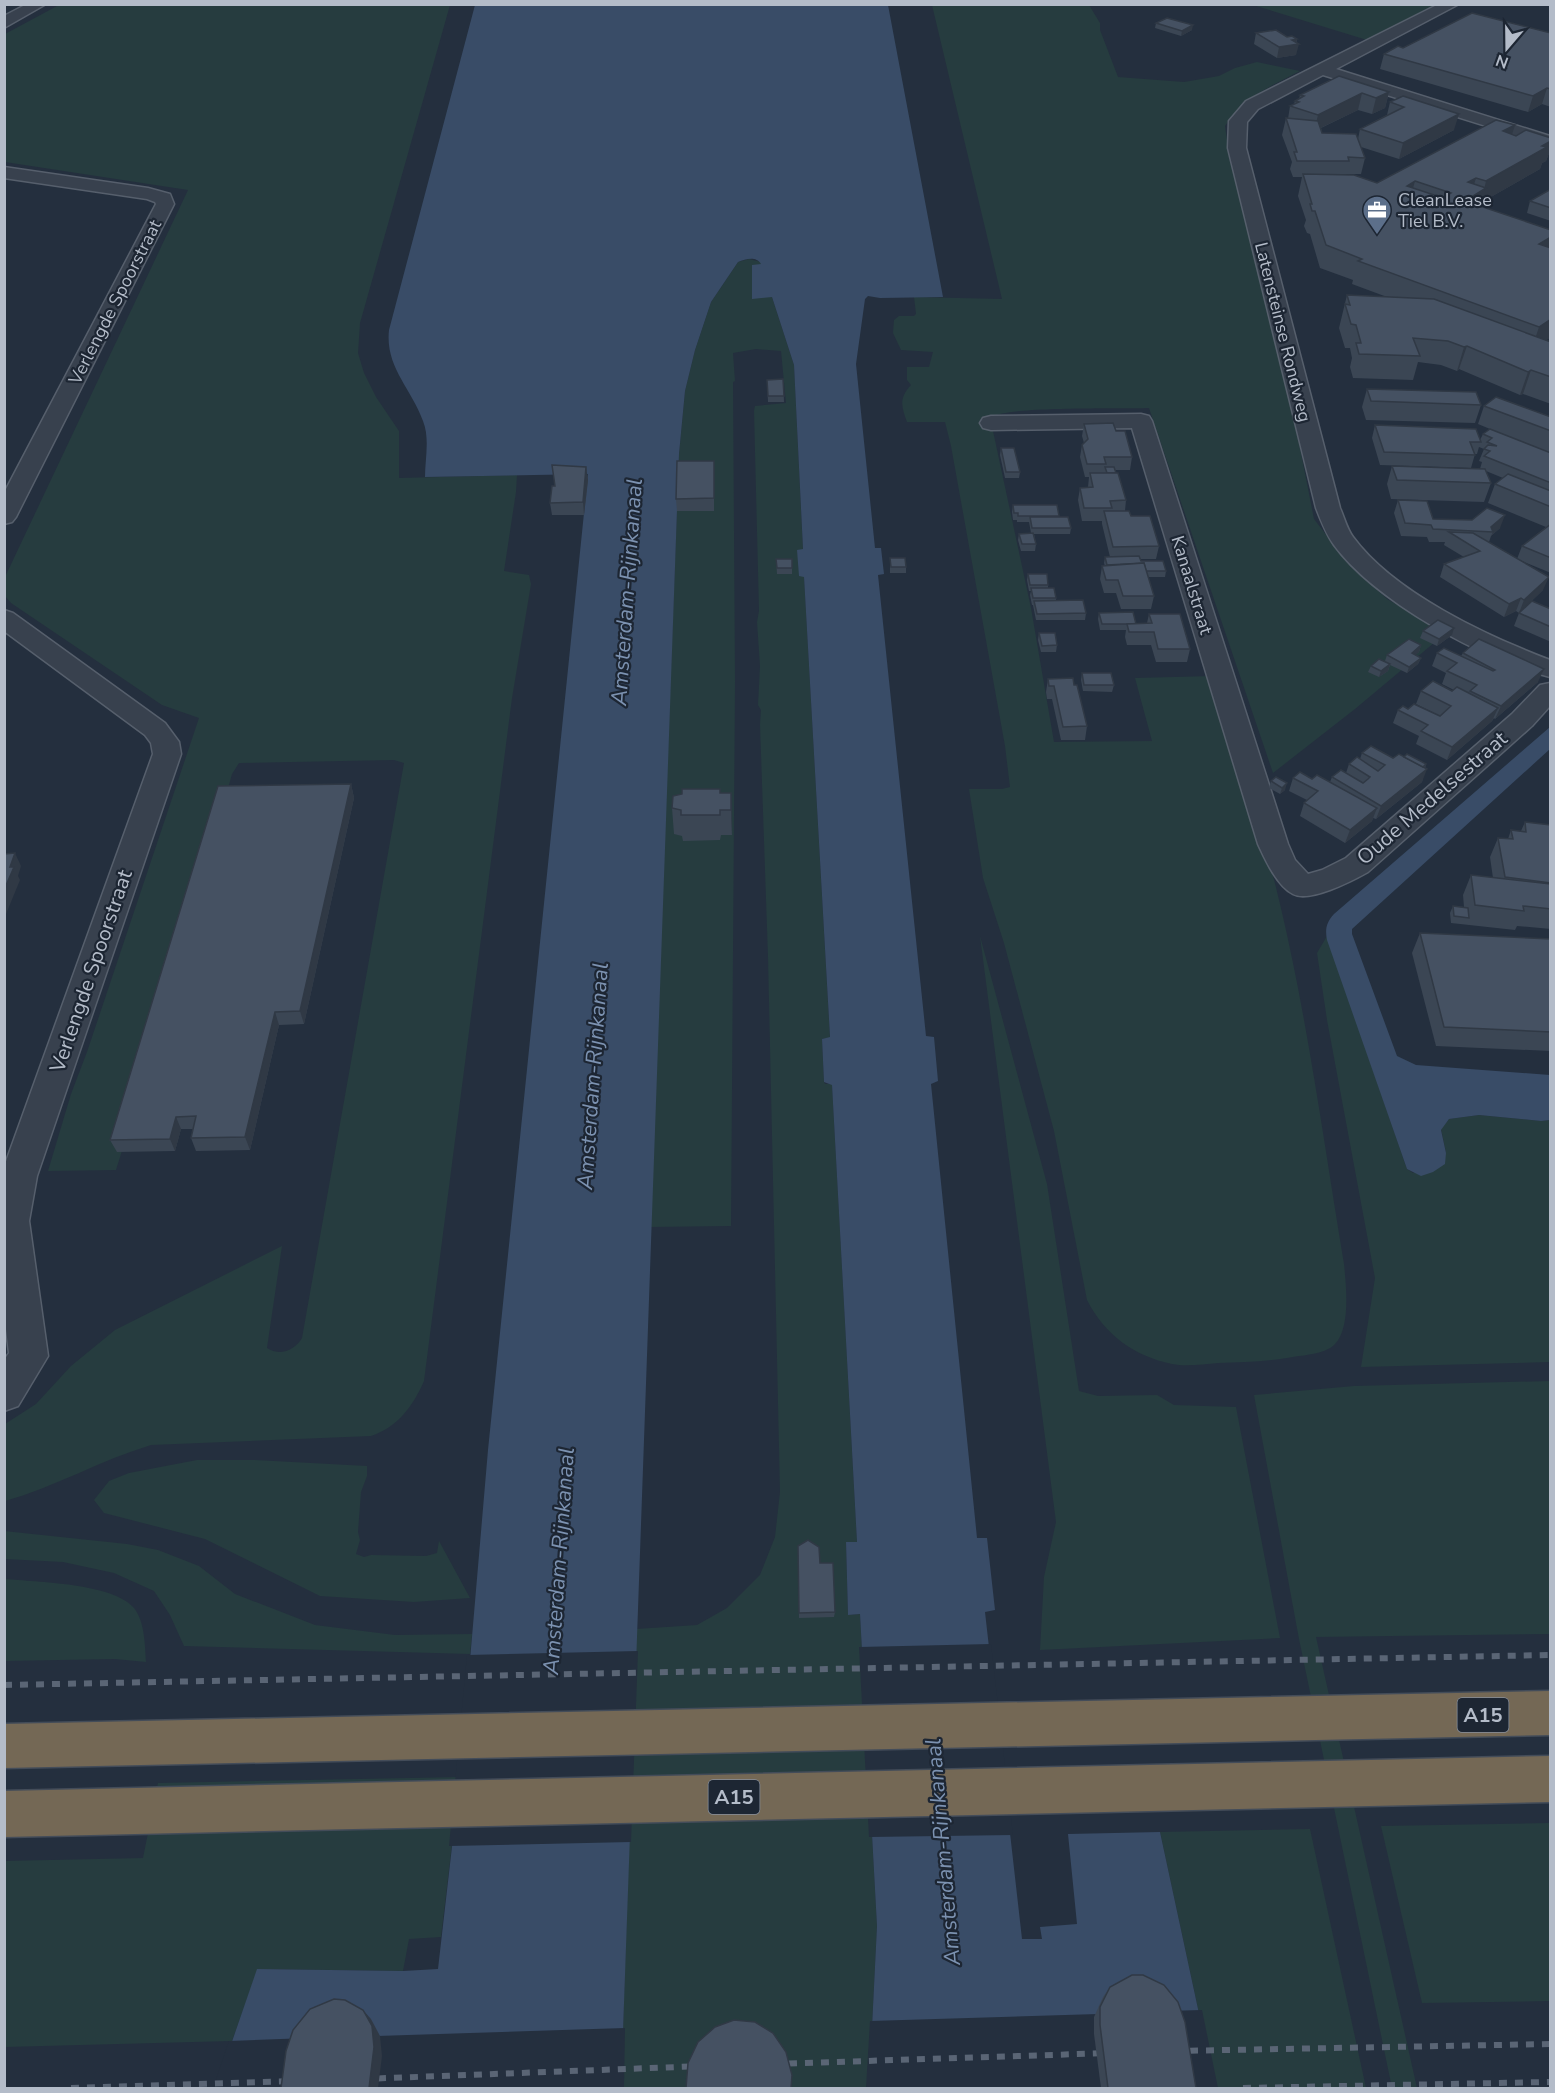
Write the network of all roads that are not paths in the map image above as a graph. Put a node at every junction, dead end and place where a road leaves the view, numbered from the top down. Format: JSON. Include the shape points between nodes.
{"nodes":[{"id":1,"x":39,"y":4,"type":"edge"},
{"id":2,"x":1452,"y":4,"type":"edge"},
{"id":3,"x":4,"y":23,"type":"edge"},
{"id":4,"x":1320,"y":69,"type":"junction"},
{"id":5,"x":1551,"y":141,"type":"edge"},
{"id":6,"x":4,"y":172,"type":"edge"},
{"id":7,"x":991,"y":423,"type":"dead end"},
{"id":8,"x":4,"y":517,"type":"edge"},
{"id":9,"x":4,"y":618,"type":"edge"},
{"id":10,"x":1551,"y":669,"type":"edge"},
{"id":11,"x":1551,"y":691,"type":"edge"},
{"id":12,"x":1302,"y":886,"type":"joint"},
{"id":13,"x":4,"y":1394,"type":"edge"},
{"id":14,"x":1551,"y":1713,"type":"edge"},
{"id":15,"x":4,"y":1746,"type":"edge"},
{"id":16,"x":1551,"y":1779,"type":"edge"},
{"id":17,"x":20,"y":1814,"type":"edge"}],
"edges":[{"from":1,"to":3,"type":"street"},
{"from":2,"to":4,"type":"street","name":"Latensteinse Rondweg"},
{"from":4,"to":5,"type":"street"},
{"from":4,"to":10,"type":"street","name":"Latensteinse Rondweg","via":[[1262,98],[1244,112],[1238,121],[1236,148],[1328,508],[1343,541],[1409,598],[1488,642]]},
{"from":6,"to":8,"type":"street","name":"Verlengde Spoorstraat","via":[[148,194],[163,198],[165,204]]},
{"from":7,"to":12,"type":"street","name":"Kanaalstraat","via":[[1141,421],[1273,844],[1283,865]]},
{"from":9,"to":13,"type":"street","name":"Verlengde Spoorstraat","via":[[155,729],[165,742],[167,754],[19,1176],[11,1221],[29,1356]]},
{"from":11,"to":12,"type":"street","name":"Oude Medelsestraat","via":[[1357,865],[1332,878]]},
{"from":14,"to":15,"type":"highway","number":"A15"},
{"from":16,"to":17,"type":"highway","number":"A15"}]}
